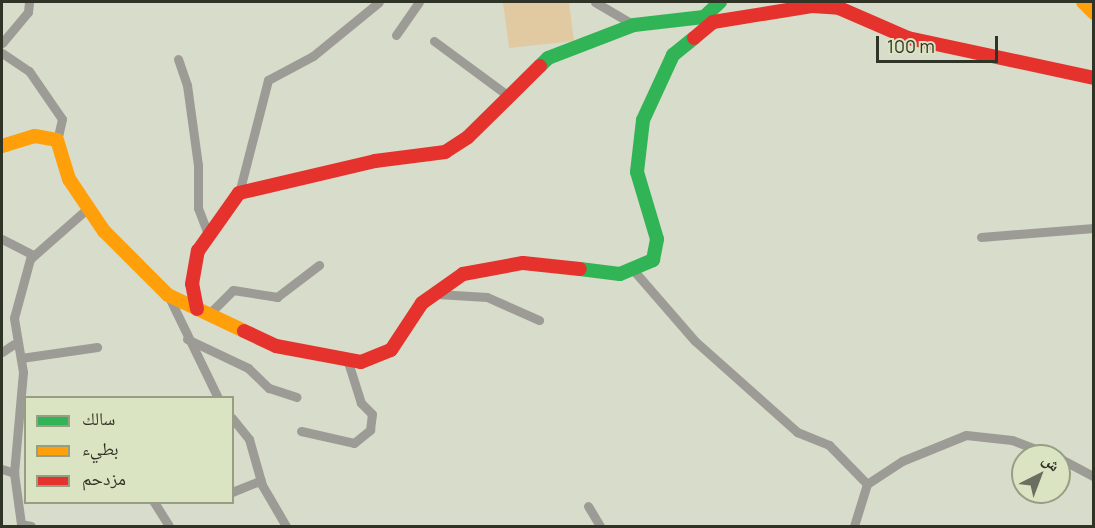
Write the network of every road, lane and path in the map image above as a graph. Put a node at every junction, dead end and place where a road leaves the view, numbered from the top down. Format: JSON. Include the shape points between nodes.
{"nodes":[{"id":1,"x":28,"y":2,"type":"edge"},
{"id":2,"x":379,"y":2,"type":"edge"},
{"id":3,"x":419,"y":2,"type":"edge"},
{"id":4,"x":595,"y":2,"type":"edge"},
{"id":5,"x":720,"y":2,"type":"edge"},
{"id":6,"x":1083,"y":2,"type":"edge"},
{"id":7,"x":842,"y":5,"type":"edge"},
{"id":8,"x":1094,"y":13,"type":"edge"},
{"id":9,"x":710,"y":18,"type":"junction"},
{"id":10,"x":634,"y":25,"type":"junction"},
{"id":11,"x":396,"y":35,"type":"dead end"},
{"id":12,"x":434,"y":41,"type":"dead end"},
{"id":13,"x":2,"y":43,"type":"edge"},
{"id":14,"x":2,"y":53,"type":"edge"},
{"id":15,"x":178,"y":59,"type":"dead end"},
{"id":16,"x":1094,"y":78,"type":"edge"},
{"id":17,"x":506,"y":94,"type":"junction"},
{"id":18,"x":57,"y":140,"type":"junction"},
{"id":19,"x":2,"y":146,"type":"edge"},
{"id":20,"x":238,"y":193,"type":"junction"},
{"id":21,"x":88,"y":208,"type":"junction"},
{"id":22,"x":1094,"y":228,"type":"edge"},
{"id":23,"x":208,"y":234,"type":"junction"},
{"id":24,"x":981,"y":237,"type":"dead end"},
{"id":25,"x":2,"y":239,"type":"edge"},
{"id":26,"x":33,"y":255,"type":"junction"},
{"id":27,"x":320,"y":265,"type":"dead end"},
{"id":28,"x":635,"y":272,"type":"junction"},
{"id":29,"x":168,"y":295,"type":"junction"},
{"id":30,"x":432,"y":295,"type":"junction"},
{"id":31,"x":202,"y":312,"type":"junction"},
{"id":32,"x":539,"y":320,"type":"dead end"},
{"id":33,"x":187,"y":339,"type":"junction"},
{"id":34,"x":14,"y":344,"type":"junction"},
{"id":35,"x":97,"y":347,"type":"dead end"},
{"id":36,"x":2,"y":352,"type":"edge"},
{"id":37,"x":21,"y":358,"type":"junction"},
{"id":38,"x":348,"y":362,"type":"junction"},
{"id":39,"x":217,"y":396,"type":"edge"},
{"id":40,"x":297,"y":397,"type":"dead end"},
{"id":41,"x":234,"y":421,"type":"edge"},
{"id":42,"x":301,"y":432,"type":"dead end"},
{"id":43,"x":1022,"y":444,"type":"edge"},
{"id":44,"x":1071,"y":465,"type":"edge"},
{"id":45,"x":2,"y":469,"type":"edge"},
{"id":46,"x":14,"y":473,"type":"junction"},
{"id":47,"x":1094,"y":477,"type":"edge"},
{"id":48,"x":261,"y":480,"type":"junction"},
{"id":49,"x":867,"y":484,"type":"junction"},
{"id":50,"x":234,"y":491,"type":"edge"},
{"id":51,"x":155,"y":504,"type":"edge"},
{"id":52,"x":588,"y":506,"type":"dead end"},
{"id":53,"x":24,"y":526,"type":"edge"},
{"id":54,"x":169,"y":526,"type":"edge"},
{"id":55,"x":286,"y":526,"type":"edge"},
{"id":56,"x":600,"y":526,"type":"edge"},
{"id":57,"x":854,"y":526,"type":"edge"}],
"edges":[{"from":1,"to":13,"type":"street","via":[[26,15]]},
{"from":2,"to":20,"type":"street","via":[[313,56],[268,81]]},
{"from":3,"to":11,"type":"street"},
{"from":4,"to":10,"type":"street"},
{"from":5,"to":9,"type":"street"},
{"from":6,"to":8,"type":"street"},
{"from":7,"to":9,"type":"street"},
{"from":7,"to":16,"type":"street","via":[[908,38]]},
{"from":9,"to":10,"type":"street"},
{"from":9,"to":28,"type":"street","via":[[673,55],[647,106],[637,172],[658,247],[653,260]]},
{"from":10,"to":17,"type":"street","via":[[548,58]]},
{"from":12,"to":17,"type":"street"},
{"from":14,"to":18,"type":"street","via":[[29,71],[63,119]]},
{"from":15,"to":23,"type":"street","via":[[198,165],[198,208]]},
{"from":17,"to":20,"type":"street","via":[[468,137],[445,152],[375,161]]},
{"from":18,"to":19,"type":"street","via":[[35,136]]},
{"from":18,"to":21,"type":"street","via":[[69,179]]},
{"from":20,"to":23,"type":"street"},
{"from":21,"to":26,"type":"street"},
{"from":21,"to":29,"type":"street","via":[[124,255]]},
{"from":22,"to":24,"type":"street"},
{"from":23,"to":31,"type":"street","via":[[193,271]]},
{"from":25,"to":26,"type":"street"},
{"from":26,"to":34,"type":"street","via":[[16,308]]},
{"from":27,"to":31,"type":"street","via":[[277,297],[233,290]]},
{"from":28,"to":30,"type":"street","via":[[507,264],[463,274]]},
{"from":28,"to":49,"type":"street","via":[[695,341],[797,432],[829,445]]},
{"from":29,"to":31,"type":"street"},
{"from":29,"to":33,"type":"street"},
{"from":30,"to":32,"type":"street","via":[[487,297]]},
{"from":30,"to":38,"type":"street","via":[[391,350],[369,362]]},
{"from":31,"to":38,"type":"street","via":[[276,346]]},
{"from":33,"to":39,"type":"street"},
{"from":33,"to":40,"type":"street","via":[[248,368],[269,388]]},
{"from":34,"to":36,"type":"street"},
{"from":34,"to":37,"type":"street"},
{"from":35,"to":37,"type":"street"},
{"from":37,"to":46,"type":"street","via":[[22,417]]},
{"from":38,"to":42,"type":"street","via":[[361,403],[372,414],[370,430],[354,443]]},
{"from":41,"to":48,"type":"street","via":[[249,440]]},
{"from":43,"to":49,"type":"street","via":[[966,435],[902,460]]},
{"from":44,"to":47,"type":"street"},
{"from":45,"to":46,"type":"street"},
{"from":46,"to":53,"type":"street"},
{"from":48,"to":50,"type":"street"},
{"from":48,"to":55,"type":"street"},
{"from":49,"to":57,"type":"street"},
{"from":51,"to":54,"type":"street"},
{"from":52,"to":56,"type":"street"}]}
